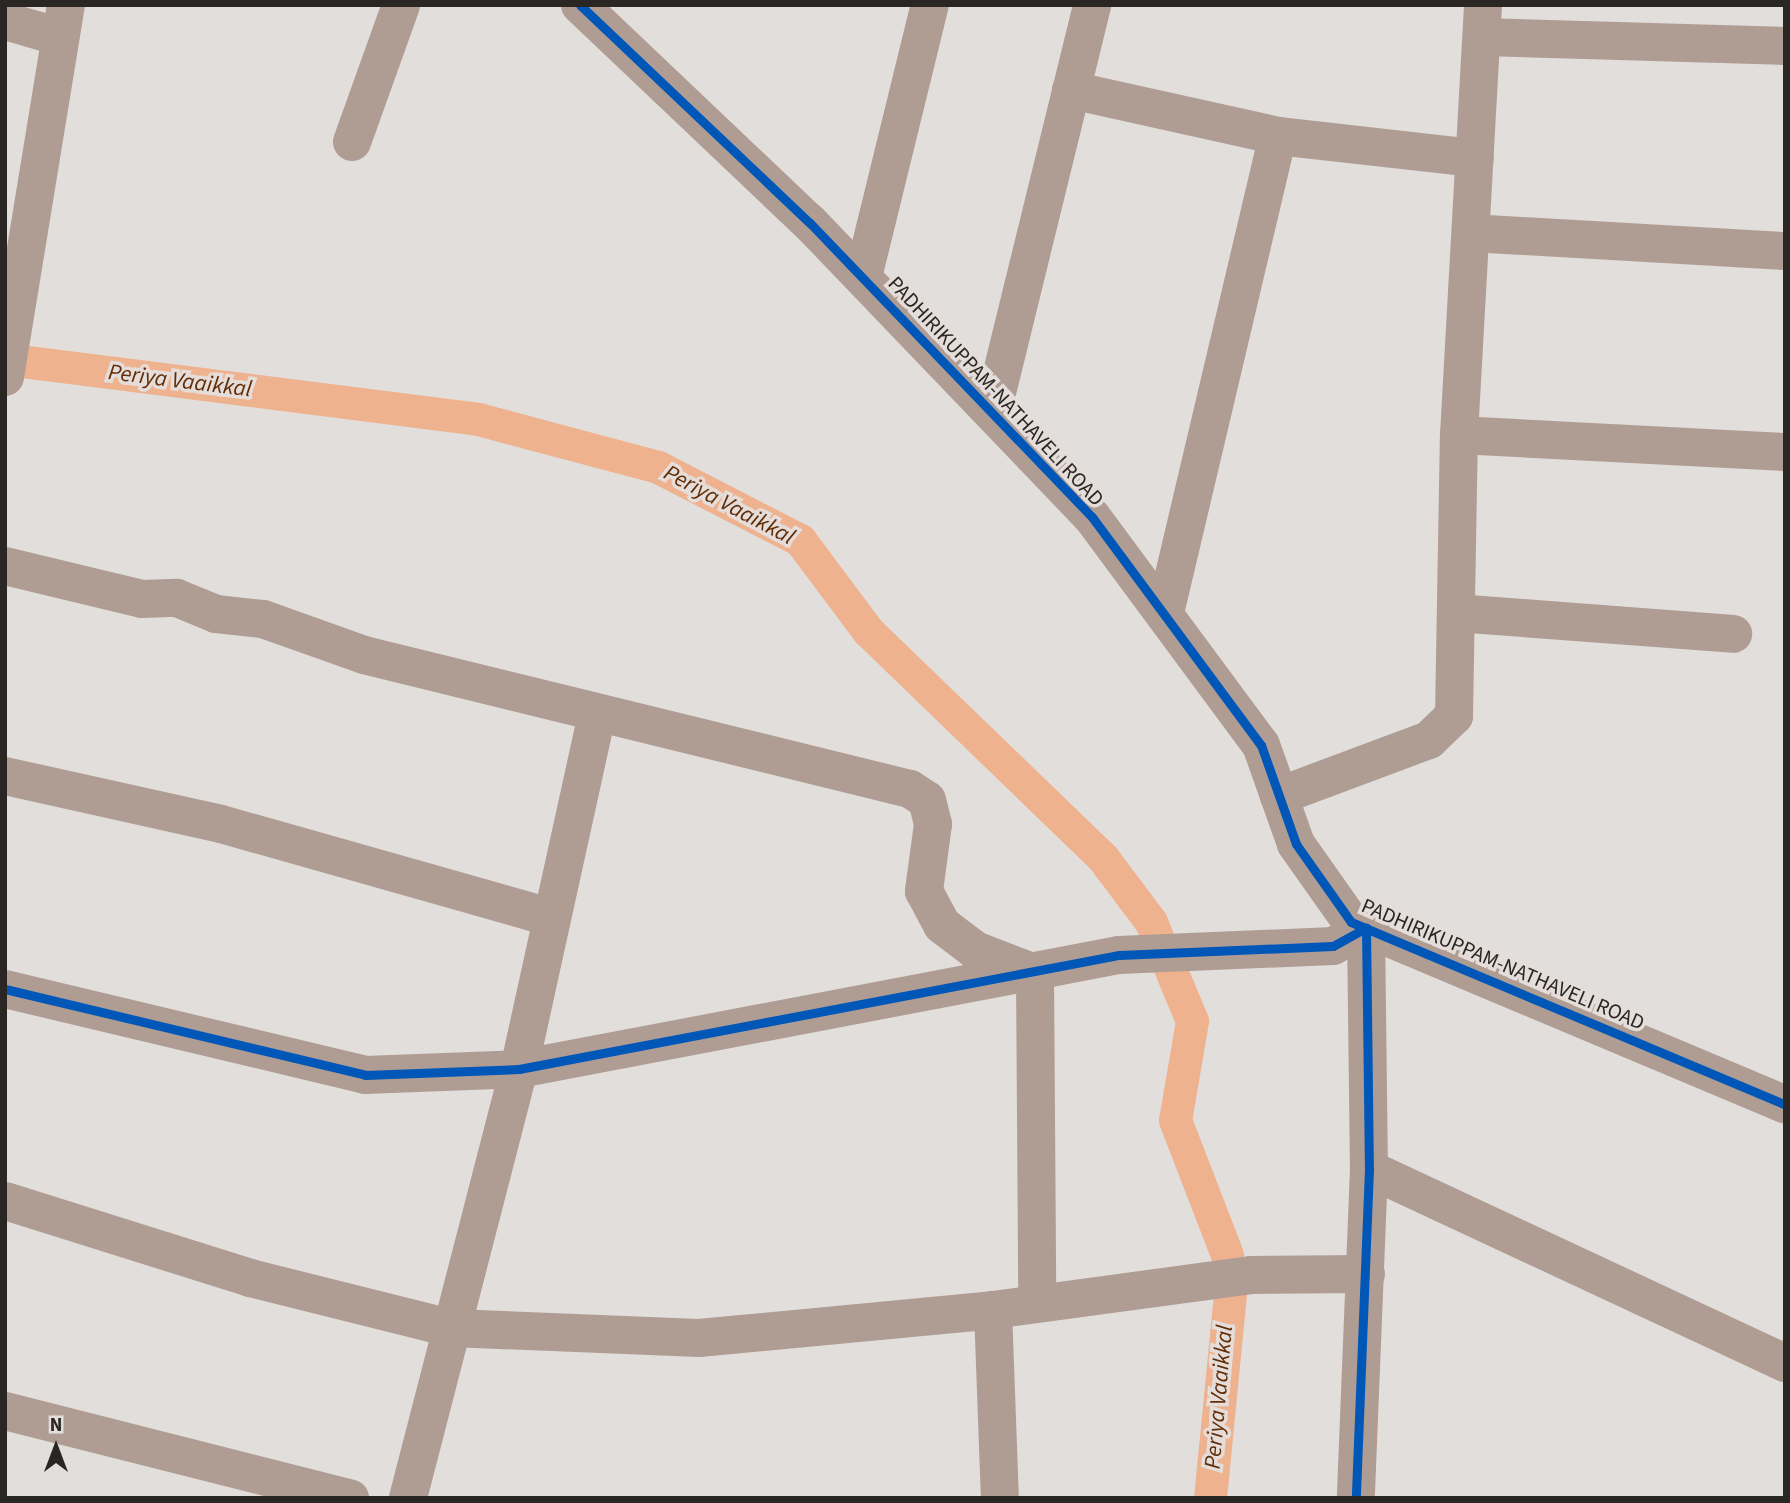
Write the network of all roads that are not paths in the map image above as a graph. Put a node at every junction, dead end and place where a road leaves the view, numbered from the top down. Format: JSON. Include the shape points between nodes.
{"nodes":[{"id":1,"x":401,"y":5,"type":"edge"},
{"id":2,"x":580,"y":5,"type":"edge"},
{"id":3,"x":1092,"y":5,"type":"edge"},
{"id":4,"x":928,"y":6,"type":"edge"},
{"id":5,"x":5,"y":21,"type":"edge"},
{"id":6,"x":61,"y":21,"type":"edge"},
{"id":7,"x":1482,"y":21,"type":"edge"},
{"id":8,"x":1785,"y":46,"type":"edge"},
{"id":9,"x":1071,"y":90,"type":"junction"},
{"id":10,"x":1278,"y":136,"type":"junction"},
{"id":11,"x":352,"y":142,"type":"dead end"},
{"id":12,"x":1475,"y":158,"type":"junction"},
{"id":13,"x":1471,"y":233,"type":"junction"},
{"id":14,"x":1785,"y":251,"type":"edge"},
{"id":15,"x":14,"y":258,"type":"edge"},
{"id":16,"x":863,"y":276,"type":"junction"},
{"id":17,"x":5,"y":377,"type":"edge"},
{"id":18,"x":993,"y":410,"type":"junction"},
{"id":19,"x":1459,"y":435,"type":"junction"},
{"id":20,"x":1785,"y":452,"type":"edge"},
{"id":21,"x":5,"y":566,"type":"edge"},
{"id":22,"x":1166,"y":613,"type":"junction"},
{"id":23,"x":1456,"y":613,"type":"junction"},
{"id":24,"x":1733,"y":634,"type":"dead end"},
{"id":25,"x":597,"y":713,"type":"junction"},
{"id":26,"x":5,"y":776,"type":"edge"},
{"id":27,"x":1279,"y":796,"type":"junction"},
{"id":28,"x":549,"y":917,"type":"junction"},
{"id":29,"x":1366,"y":928,"type":"junction"},
{"id":30,"x":1035,"y":973,"type":"junction"},
{"id":31,"x":5,"y":989,"type":"edge"},
{"id":32,"x":519,"y":1069,"type":"junction"},
{"id":33,"x":1785,"y":1104,"type":"edge"},
{"id":34,"x":1369,"y":1169,"type":"junction"},
{"id":35,"x":5,"y":1201,"type":"edge"},
{"id":36,"x":1366,"y":1274,"type":"junction"},
{"id":37,"x":1037,"y":1300,"type":"junction"},
{"id":38,"x":993,"y":1310,"type":"junction"},
{"id":39,"x":451,"y":1328,"type":"junction"},
{"id":40,"x":1785,"y":1363,"type":"edge"},
{"id":41,"x":5,"y":1411,"type":"edge"},
{"id":42,"x":350,"y":1498,"type":"edge"},
{"id":43,"x":408,"y":1498,"type":"edge"},
{"id":44,"x":1000,"y":1498,"type":"edge"},
{"id":45,"x":1356,"y":1498,"type":"edge"}],
"edges":[{"from":1,"to":11,"type":"street"},
{"from":2,"to":16,"type":"street","name":"PADHIRIKUPPAM-NATHAVELI ROAD"},
{"from":3,"to":9,"type":"street"},
{"from":4,"to":16,"type":"street"},
{"from":5,"to":6,"type":"street"},
{"from":6,"to":15,"type":"street"},
{"from":7,"to":8,"type":"street"},
{"from":7,"to":12,"type":"street"},
{"from":9,"to":10,"type":"street"},
{"from":9,"to":18,"type":"street"},
{"from":10,"to":12,"type":"street"},
{"from":10,"to":22,"type":"street"},
{"from":12,"to":13,"type":"street"},
{"from":13,"to":14,"type":"street"},
{"from":13,"to":19,"type":"street"},
{"from":15,"to":17,"type":"street"},
{"from":16,"to":18,"type":"street","name":"PADHIRIKUPPAM-NATHAVELI ROAD"},
{"from":18,"to":22,"type":"street","name":"PADHIRIKUPPAM-NATHAVELI ROAD","via":[[1092,517]]},
{"from":19,"to":20,"type":"street"},
{"from":19,"to":23,"type":"street"},
{"from":21,"to":25,"type":"street","via":[[142,599],[177,598],[216,614],[263,619],[364,655]]},
{"from":22,"to":27,"type":"street","name":"PADHIRIKUPPAM-NATHAVELI ROAD","via":[[1261,745]]},
{"from":23,"to":24,"type":"street"},
{"from":23,"to":27,"type":"street","via":[[1454,716],[1448,727]]},
{"from":25,"to":28,"type":"street"},
{"from":25,"to":30,"type":"street","via":[[910,789],[927,800],[933,824],[924,891],[942,925],[975,950]]},
{"from":26,"to":28,"type":"street","via":[[221,824]]},
{"from":27,"to":29,"type":"street","name":"PADHIRIKUPPAM-NATHAVELI ROAD","via":[[1296,844],[1351,922]]},
{"from":28,"to":32,"type":"street"},
{"from":29,"to":30,"type":"street","via":[[1333,946],[1119,955]]},
{"from":29,"to":33,"type":"street","name":"PADHIRIKUPPAM-NATHAVELI ROAD"},
{"from":29,"to":34,"type":"street"},
{"from":30,"to":32,"type":"street"},
{"from":30,"to":37,"type":"street"},
{"from":31,"to":32,"type":"street","via":[[365,1075]]},
{"from":32,"to":39,"type":"street"},
{"from":34,"to":36,"type":"street"},
{"from":34,"to":40,"type":"street"},
{"from":35,"to":39,"type":"street","via":[[250,1278]]},
{"from":36,"to":37,"type":"street","via":[[1251,1275]]},
{"from":36,"to":45,"type":"street"},
{"from":37,"to":38,"type":"street"},
{"from":38,"to":39,"type":"street","via":[[699,1338]]},
{"from":38,"to":44,"type":"street"},
{"from":39,"to":43,"type":"street"},
{"from":41,"to":42,"type":"street"}]}
